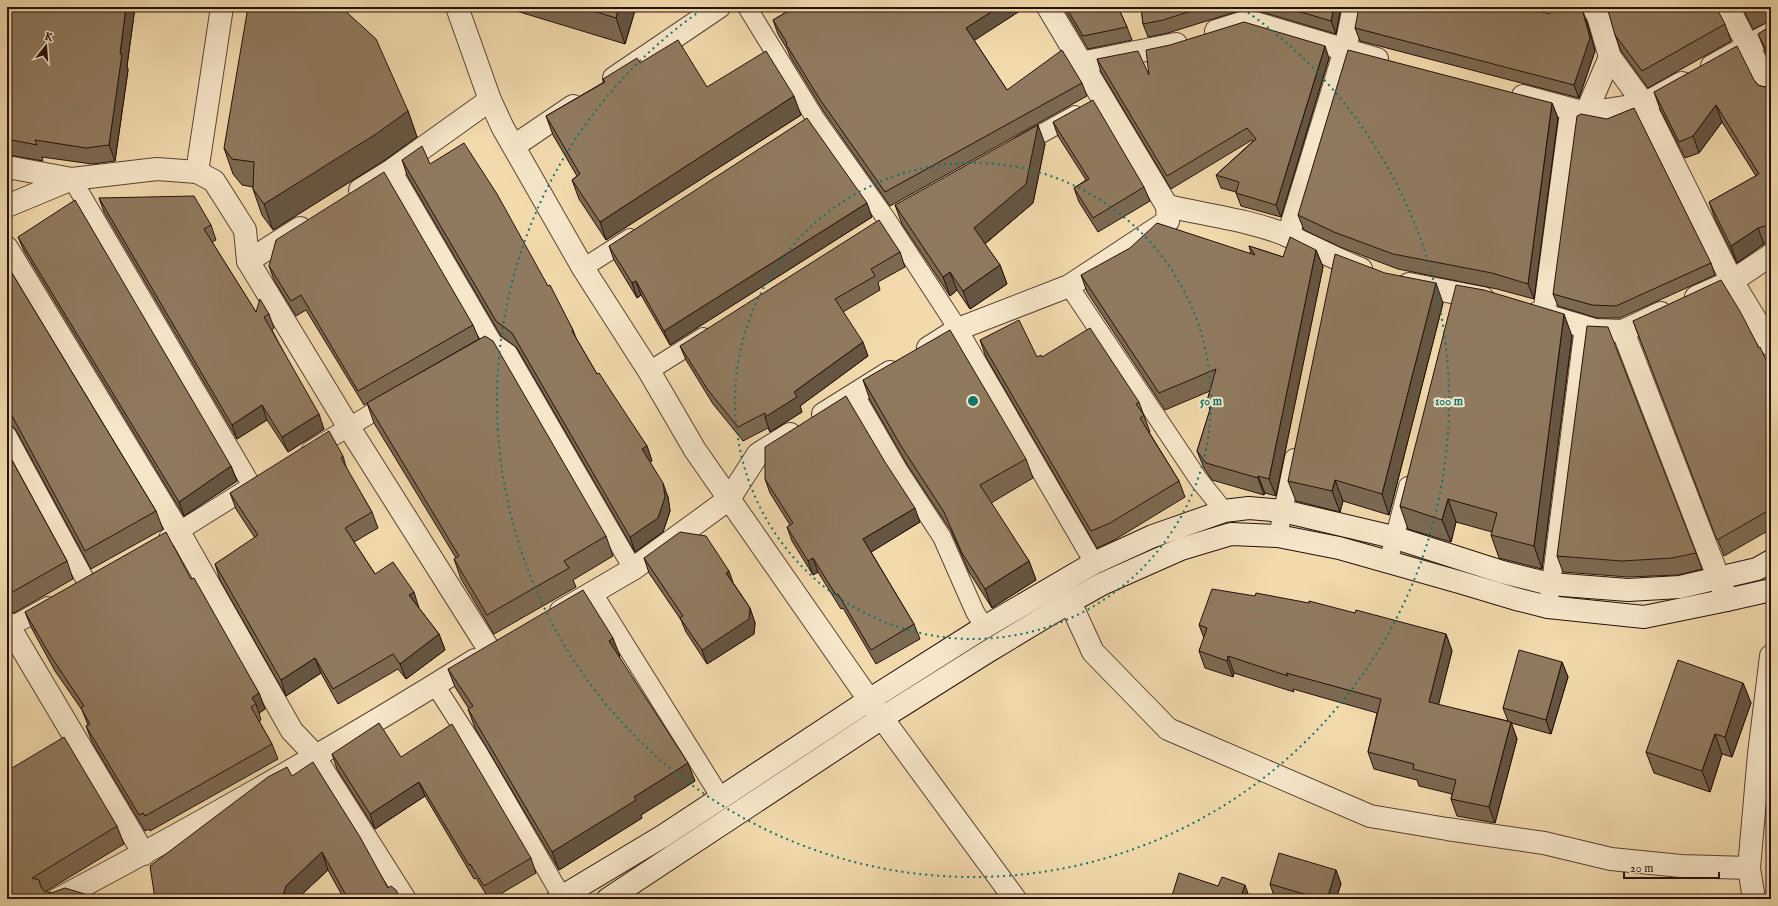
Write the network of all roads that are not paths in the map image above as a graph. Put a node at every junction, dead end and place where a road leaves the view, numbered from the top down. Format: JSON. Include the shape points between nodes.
{"nodes":[{"id":1,"x":222,"y":7,"type":"edge"},
{"id":2,"x":457,"y":7,"type":"edge"},
{"id":3,"x":719,"y":7,"type":"edge"},
{"id":4,"x":747,"y":7,"type":"edge"},
{"id":5,"x":1048,"y":7,"type":"edge"},
{"id":6,"x":1354,"y":7,"type":"edge"},
{"id":7,"x":1592,"y":7,"type":"edge"},
{"id":8,"x":1728,"y":7,"type":"edge"},
{"id":9,"x":1245,"y":14,"type":"edge"},
{"id":10,"x":1771,"y":33,"type":"edge"},
{"id":11,"x":1748,"y":46,"type":"junction"},
{"id":12,"x":1345,"y":50,"type":"junction"},
{"id":13,"x":1610,"y":57,"type":"junction"},
{"id":14,"x":1081,"y":63,"type":"junction"},
{"id":15,"x":1396,"y":63,"type":"edge"},
{"id":16,"x":1502,"y":91,"type":"edge"},
{"id":17,"x":1771,"y":92,"type":"edge"},
{"id":18,"x":1104,"y":99,"type":"junction"},
{"id":19,"x":490,"y":100,"type":"junction"},
{"id":20,"x":1644,"y":104,"type":"junction"},
{"id":21,"x":1586,"y":113,"type":"junction"},
{"id":22,"x":514,"y":146,"type":"junction"},
{"id":23,"x":1009,"y":152,"type":"edge"},
{"id":24,"x":7,"y":167,"type":"edge"},
{"id":25,"x":392,"y":170,"type":"junction"},
{"id":26,"x":197,"y":172,"type":"junction"},
{"id":27,"x":72,"y":179,"type":"junction"},
{"id":28,"x":346,"y":199,"type":"edge"},
{"id":29,"x":7,"y":206,"type":"edge"},
{"id":30,"x":1167,"y":206,"type":"junction"},
{"id":31,"x":320,"y":215,"type":"edge"},
{"id":32,"x":643,"y":229,"type":"edge"},
{"id":33,"x":1288,"y":236,"type":"junction"},
{"id":34,"x":7,"y":248,"type":"edge"},
{"id":35,"x":1771,"y":254,"type":"edge"},
{"id":36,"x":248,"y":261,"type":"junction"},
{"id":37,"x":583,"y":268,"type":"junction"},
{"id":38,"x":1732,"y":280,"type":"junction"},
{"id":39,"x":1069,"y":286,"type":"junction"},
{"id":40,"x":1544,"y":315,"type":"junction"},
{"id":41,"x":1584,"y":327,"type":"junction"},
{"id":42,"x":715,"y":329,"type":"edge"},
{"id":43,"x":958,"y":329,"type":"junction"},
{"id":44,"x":1623,"y":331,"type":"junction"},
{"id":45,"x":1771,"y":345,"type":"edge"},
{"id":46,"x":649,"y":371,"type":"junction"},
{"id":47,"x":403,"y":395,"type":"edge"},
{"id":48,"x":855,"y":395,"type":"junction"},
{"id":49,"x":348,"y":426,"type":"junction"},
{"id":50,"x":7,"y":435,"type":"edge"},
{"id":51,"x":1297,"y":442,"type":"edge"},
{"id":52,"x":297,"y":458,"type":"edge"},
{"id":53,"x":1412,"y":469,"type":"edge"},
{"id":54,"x":729,"y":499,"type":"junction"},
{"id":55,"x":1224,"y":511,"type":"junction"},
{"id":56,"x":1282,"y":511,"type":"junction"},
{"id":57,"x":179,"y":532,"type":"junction"},
{"id":58,"x":1278,"y":536,"type":"junction"},
{"id":59,"x":1393,"y":537,"type":"junction"},
{"id":60,"x":152,"y":546,"type":"edge"},
{"id":61,"x":1771,"y":561,"type":"edge"},
{"id":62,"x":1388,"y":562,"type":"junction"},
{"id":63,"x":1094,"y":563,"type":"junction"},
{"id":64,"x":633,"y":570,"type":"junction"},
{"id":65,"x":1718,"y":580,"type":"junction"},
{"id":66,"x":1550,"y":584,"type":"junction"},
{"id":67,"x":1771,"y":590,"type":"edge"},
{"id":68,"x":593,"y":593,"type":"junction"},
{"id":69,"x":1727,"y":600,"type":"junction"},
{"id":70,"x":1070,"y":602,"type":"junction"},
{"id":71,"x":1548,"y":607,"type":"junction"},
{"id":72,"x":545,"y":620,"type":"edge"},
{"id":73,"x":8,"y":625,"type":"edge"},
{"id":74,"x":985,"y":628,"type":"junction"},
{"id":75,"x":511,"y":640,"type":"edge"},
{"id":76,"x":490,"y":651,"type":"junction"},
{"id":77,"x":1771,"y":656,"type":"edge"},
{"id":78,"x":436,"y":685,"type":"junction"},
{"id":79,"x":869,"y":700,"type":"junction"},
{"id":80,"x":882,"y":718,"type":"junction"},
{"id":81,"x":317,"y":757,"type":"junction"},
{"id":82,"x":721,"y":798,"type":"junction"},
{"id":83,"x":144,"y":854,"type":"junction"},
{"id":84,"x":1749,"y":868,"type":"junction"},
{"id":85,"x":560,"y":898,"type":"edge"},
{"id":86,"x":58,"y":899,"type":"edge"},
{"id":87,"x":407,"y":899,"type":"edge"},
{"id":88,"x":608,"y":899,"type":"edge"},
{"id":89,"x":1014,"y":899,"type":"edge"},
{"id":90,"x":1754,"y":899,"type":"edge"}],
"edges":[{"from":1,"to":26,"type":"street"},
{"from":2,"to":19,"type":"street"},
{"from":3,"to":22,"type":"street"},
{"from":4,"to":43,"type":"lane","via":[[809,122],[887,220]]},
{"from":5,"to":14,"type":"street"},
{"from":6,"to":12,"type":"street"},
{"from":7,"to":13,"type":"street","via":[[1598,16]]},
{"from":8,"to":11,"type":"street"},
{"from":9,"to":12,"type":"street"},
{"from":9,"to":14,"type":"street","via":[[1196,37],[1171,45]]},
{"from":10,"to":11,"type":"street"},
{"from":11,"to":17,"type":"street"},
{"from":11,"to":20,"type":"street"},
{"from":12,"to":15,"type":"street"},
{"from":12,"to":33,"type":"street"},
{"from":13,"to":20,"type":"street"},
{"from":13,"to":21,"type":"street"},
{"from":14,"to":18,"type":"street"},
{"from":16,"to":21,"type":"street"},
{"from":18,"to":23,"type":"lane"},
{"from":18,"to":30,"type":"street"},
{"from":19,"to":22,"type":"street"},
{"from":19,"to":25,"type":"street"},
{"from":20,"to":21,"type":"street"},
{"from":20,"to":38,"type":"street"},
{"from":21,"to":40,"type":"street","via":[[1570,120]]},
{"from":22,"to":37,"type":"street"},
{"from":24,"to":27,"type":"street"},
{"from":25,"to":28,"type":"street"},
{"from":25,"to":64,"type":"lane","via":[[486,347],[508,352]]},
{"from":26,"to":27,"type":"street","via":[[157,169]]},
{"from":26,"to":36,"type":"street","via":[[214,181],[245,230]]},
{"from":27,"to":29,"type":"street"},
{"from":27,"to":57,"type":"lane","via":[[258,482]]},
{"from":30,"to":33,"type":"street","via":[[1240,221]]},
{"from":30,"to":39,"type":"street","via":[[1168,221]]},
{"from":31,"to":36,"type":"street"},
{"from":32,"to":37,"type":"lane"},
{"from":33,"to":40,"type":"street","via":[[1334,267],[1384,277],[1455,301],[1509,305]]},
{"from":34,"to":57,"type":"street"},
{"from":35,"to":38,"type":"street"},
{"from":36,"to":49,"type":"street"},
{"from":37,"to":46,"type":"street"},
{"from":38,"to":44,"type":"street"},
{"from":38,"to":45,"type":"street"},
{"from":39,"to":43,"type":"street"},
{"from":39,"to":55,"type":"lane","via":[[1199,480]]},
{"from":40,"to":41,"type":"street"},
{"from":41,"to":44,"type":"street"},
{"from":41,"to":66,"type":"lane"},
{"from":42,"to":46,"type":"lane"},
{"from":43,"to":48,"type":"street"},
{"from":43,"to":63,"type":"lane"},
{"from":44,"to":65,"type":"street"},
{"from":46,"to":54,"type":"street","via":[[695,450]]},
{"from":47,"to":49,"type":"lane"},
{"from":48,"to":54,"type":"street","via":[[758,454]]},
{"from":48,"to":74,"type":"lane","via":[[899,471],[942,537],[975,612]]},
{"from":49,"to":52,"type":"lane"},
{"from":49,"to":76,"type":"street"},
{"from":50,"to":73,"type":"lane","via":[[81,587]]},
{"from":51,"to":56,"type":"lane"},
{"from":53,"to":59,"type":"lane"},
{"from":54,"to":64,"type":"street"},
{"from":54,"to":79,"type":"street"},
{"from":55,"to":56,"type":"street","via":[[1249,508]]},
{"from":55,"to":63,"type":"street","via":[[1152,536]]},
{"from":56,"to":58,"type":"lane"},
{"from":56,"to":59,"type":"street"},
{"from":57,"to":60,"type":"lane"},
{"from":57,"to":81,"type":"street","via":[[292,731]]},
{"from":58,"to":62,"type":"street","via":[[1339,548]]},
{"from":58,"to":70,"type":"street","via":[[1231,534],[1181,549],[1102,584]]},
{"from":59,"to":62,"type":"lane"},
{"from":59,"to":66,"type":"street","via":[[1502,572]]},
{"from":61,"to":65,"type":"street","via":[[1757,569]]},
{"from":62,"to":71,"type":"street"},
{"from":63,"to":74,"type":"street"},
{"from":64,"to":68,"type":"street"},
{"from":65,"to":66,"type":"street","via":[[1680,587],[1628,590]]},
{"from":65,"to":69,"type":"street"},
{"from":66,"to":71,"type":"lane"},
{"from":67,"to":69,"type":"street"},
{"from":68,"to":72,"type":"street"},
{"from":68,"to":82,"type":"lane"},
{"from":69,"to":71,"type":"street","via":[[1644,617]]},
{"from":70,"to":80,"type":"street"},
{"from":70,"to":84,"type":"street","via":[[1093,652],[1168,729],[1370,816],[1544,843],[1611,859],[1681,866]]},
{"from":73,"to":83,"type":"street"},
{"from":74,"to":79,"type":"street"},
{"from":75,"to":76,"type":"street"},
{"from":76,"to":78,"type":"street"},
{"from":77,"to":84,"type":"street"},
{"from":78,"to":81,"type":"street"},
{"from":78,"to":85,"type":"lane","via":[[478,752]]},
{"from":79,"to":80,"type":"street"},
{"from":79,"to":82,"type":"street"},
{"from":80,"to":88,"type":"street"},
{"from":80,"to":89,"type":"street"},
{"from":81,"to":83,"type":"street"},
{"from":81,"to":87,"type":"lane"},
{"from":82,"to":85,"type":"street"},
{"from":83,"to":86,"type":"street"},
{"from":84,"to":90,"type":"street"}]}
